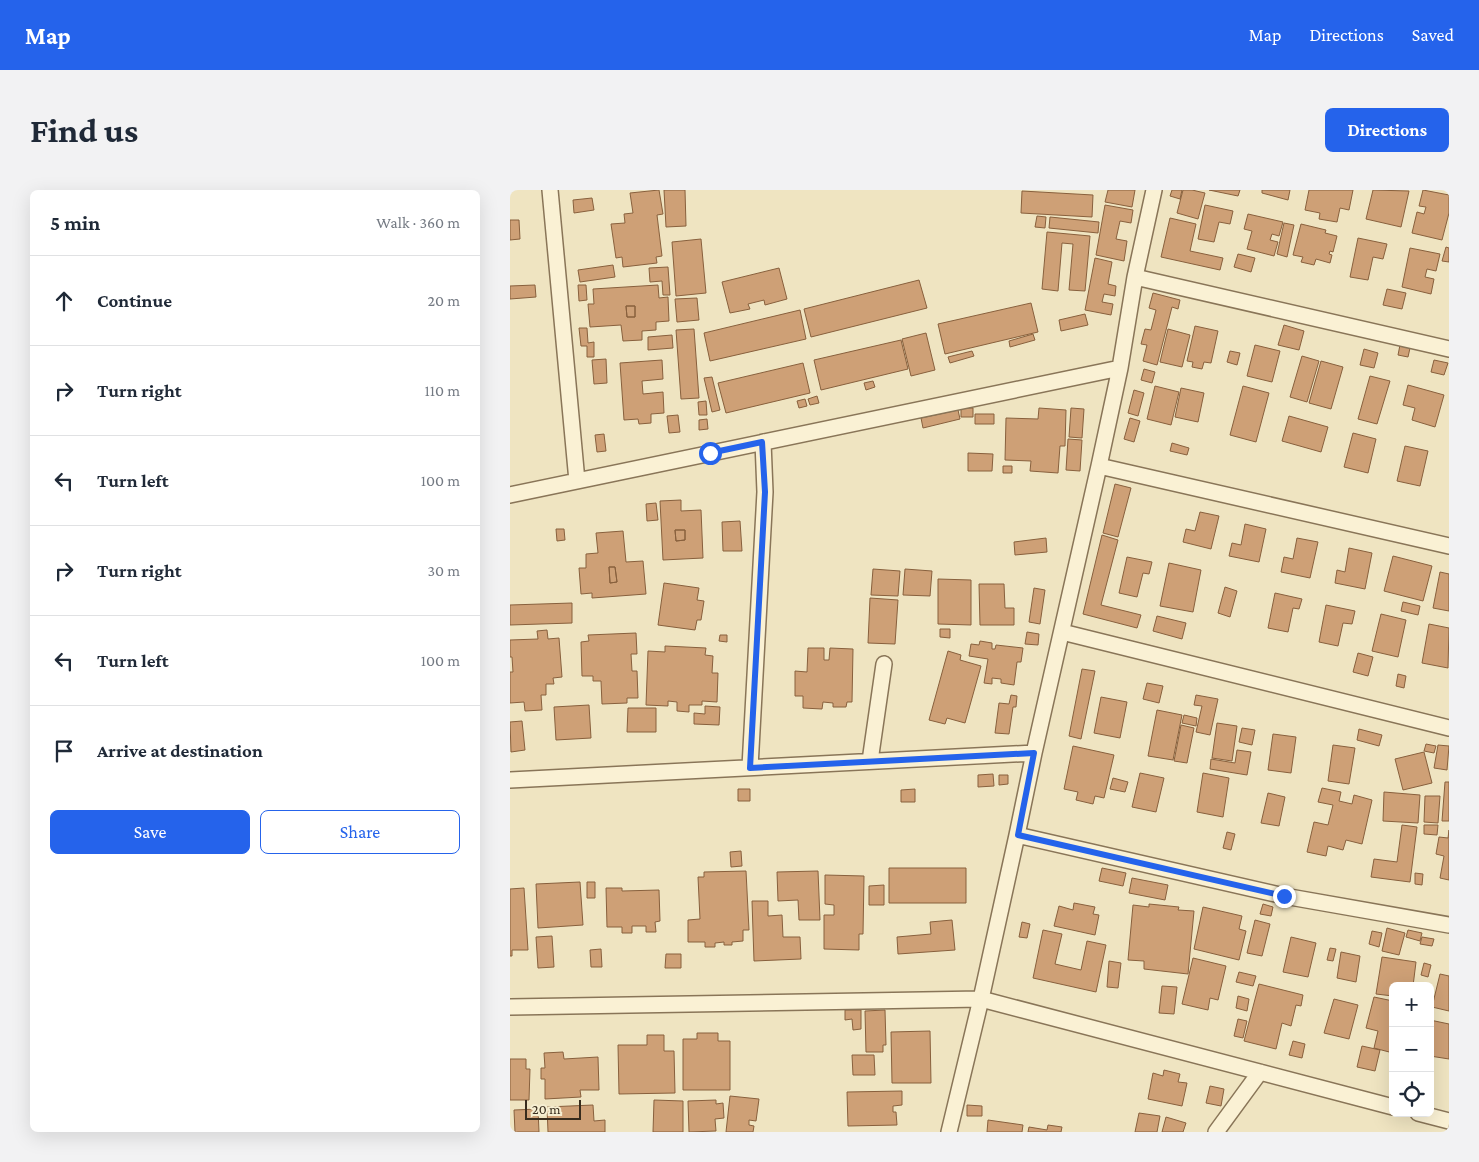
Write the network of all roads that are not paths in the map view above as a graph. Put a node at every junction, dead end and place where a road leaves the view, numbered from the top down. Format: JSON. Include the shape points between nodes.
{"nodes":[{"id":1,"x":550,"y":190,"type":"edge"},
{"id":2,"x":1154,"y":190,"type":"edge"},
{"id":3,"x":1135,"y":277,"type":"junction"},
{"id":4,"x":1449,"y":350,"type":"edge"},
{"id":5,"x":1120,"y":368,"type":"junction"},
{"id":6,"x":762,"y":442,"type":"junction"},
{"id":7,"x":1099,"y":466,"type":"junction"},
{"id":8,"x":577,"y":481,"type":"junction"},
{"id":9,"x":510,"y":495,"type":"edge"},
{"id":10,"x":1449,"y":546,"type":"edge"},
{"id":11,"x":1062,"y":632,"type":"junction"},
{"id":12,"x":884,"y":664,"type":"dead end"},
{"id":13,"x":1449,"y":728,"type":"edge"},
{"id":14,"x":1034,"y":753,"type":"junction"},
{"id":15,"x":870,"y":762,"type":"junction"},
{"id":16,"x":750,"y":768,"type":"junction"},
{"id":17,"x":510,"y":780,"type":"edge"},
{"id":18,"x":1018,"y":835,"type":"junction"},
{"id":19,"x":1449,"y":926,"type":"edge"},
{"id":20,"x":981,"y":999,"type":"junction"},
{"id":21,"x":510,"y":1007,"type":"edge"},
{"id":22,"x":1260,"y":1072,"type":"junction"},
{"id":23,"x":1389,"y":1105,"type":"edge"},
{"id":24,"x":1434,"y":1117,"type":"edge"},
{"id":25,"x":1449,"y":1121,"type":"edge"},
{"id":26,"x":949,"y":1132,"type":"edge"},
{"id":27,"x":1216,"y":1132,"type":"edge"}],
"edges":[{"from":1,"to":8,"type":"street"},
{"from":2,"to":3,"type":"street"},
{"from":3,"to":4,"type":"street"},
{"from":3,"to":5,"type":"street"},
{"from":5,"to":6,"type":"street"},
{"from":5,"to":7,"type":"street"},
{"from":6,"to":8,"type":"street"},
{"from":6,"to":16,"type":"street","via":[[765,492]]},
{"from":7,"to":10,"type":"street"},
{"from":7,"to":11,"type":"street"},
{"from":8,"to":9,"type":"street"},
{"from":11,"to":13,"type":"street"},
{"from":11,"to":14,"type":"street"},
{"from":12,"to":15,"type":"street"},
{"from":14,"to":15,"type":"street"},
{"from":14,"to":18,"type":"street"},
{"from":15,"to":16,"type":"street"},
{"from":16,"to":17,"type":"street"},
{"from":18,"to":19,"type":"street","via":[[1284,896]]},
{"from":18,"to":20,"type":"street"},
{"from":20,"to":21,"type":"street"},
{"from":20,"to":22,"type":"street"},
{"from":20,"to":26,"type":"street"},
{"from":22,"to":23,"type":"street"},
{"from":22,"to":27,"type":"street"},
{"from":24,"to":25,"type":"street"}]}
